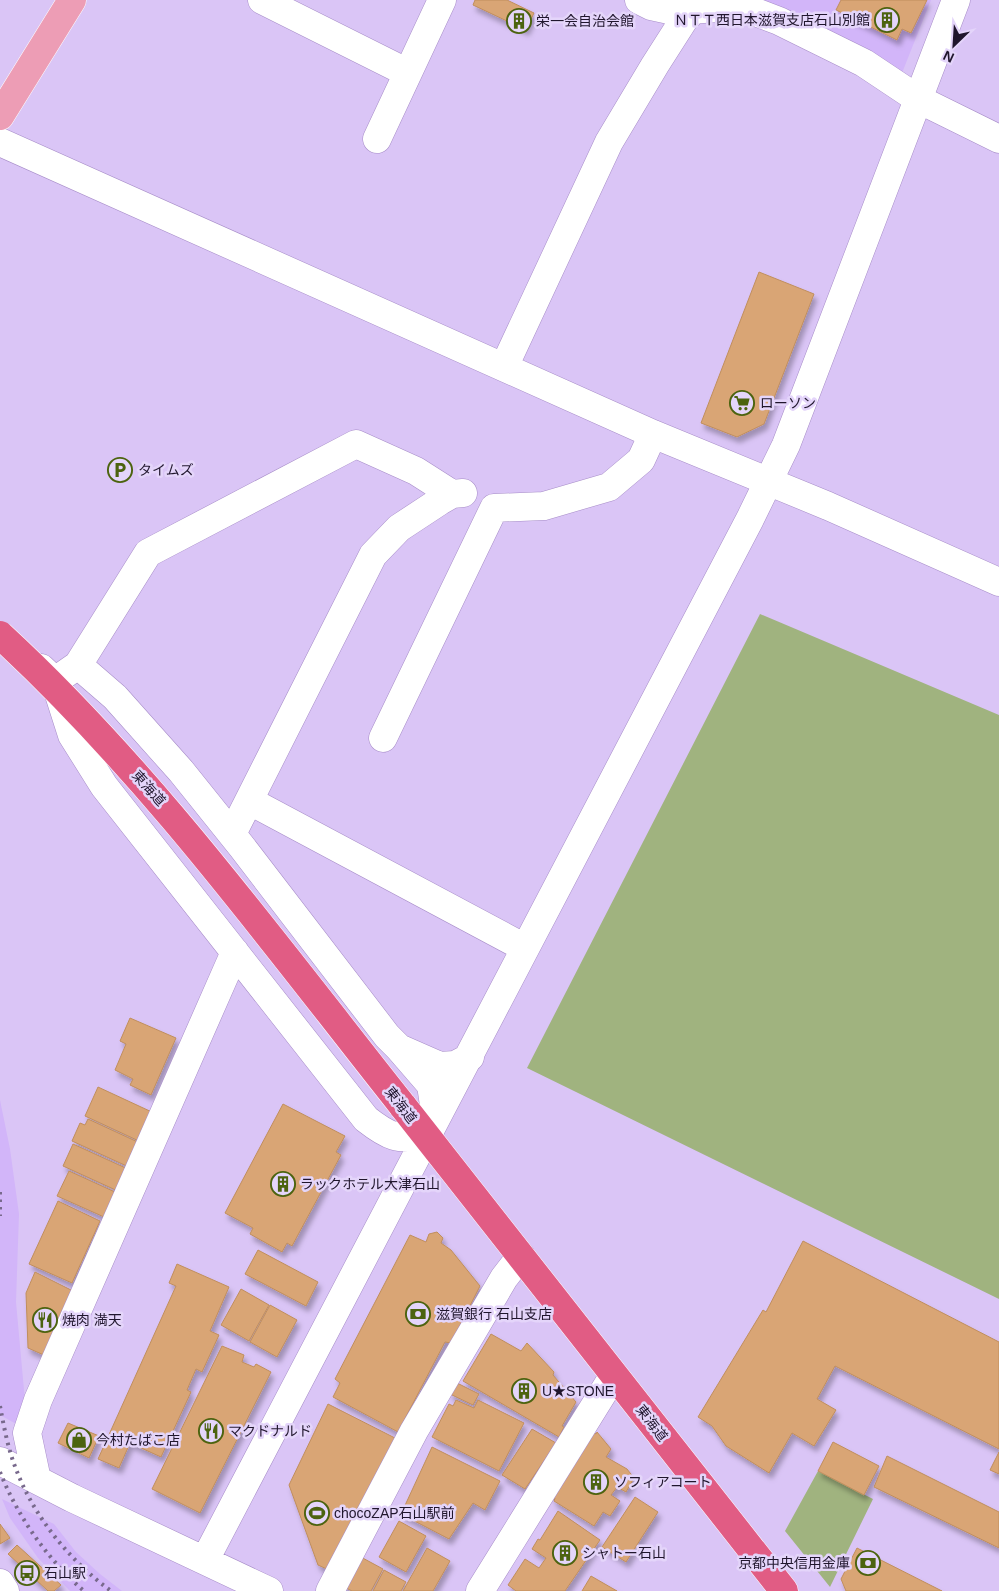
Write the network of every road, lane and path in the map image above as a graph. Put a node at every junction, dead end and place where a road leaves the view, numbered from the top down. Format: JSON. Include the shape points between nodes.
{"nodes":[{"id":1,"x":72,"y":0,"type":"edge"},
{"id":2,"x":262,"y":0,"type":"edge"},
{"id":3,"x":442,"y":0,"type":"edge"},
{"id":4,"x":639,"y":0,"type":"edge"},
{"id":5,"x":956,"y":0,"type":"edge"},
{"id":6,"x":693,"y":11,"type":"junction"},
{"id":7,"x":408,"y":73,"type":"junction"},
{"id":8,"x":918,"y":99,"type":"junction"},
{"id":9,"x":0,"y":116,"type":"edge"},
{"id":10,"x":377,"y":139,"type":"dead end"},
{"id":11,"x":999,"y":139,"type":"edge"},
{"id":12,"x":0,"y":142,"type":"edge"},
{"id":13,"x":504,"y":367,"type":"junction"},
{"id":14,"x":653,"y":434,"type":"junction"},
{"id":15,"x":768,"y":482,"type":"junction"},
{"id":16,"x":999,"y":582,"type":"edge"},
{"id":17,"x":0,"y":630,"type":"edge"},
{"id":18,"x":0,"y":635,"type":"edge"},
{"id":19,"x":78,"y":665,"type":"junction"},
{"id":20,"x":55,"y":682,"type":"junction"},
{"id":21,"x":383,"y":738,"type":"dead end"},
{"id":22,"x":261,"y":807,"type":"dead end"},
{"id":23,"x":232,"y":834,"type":"junction"},
{"id":24,"x":525,"y":948,"type":"junction"},
{"id":25,"x":235,"y":952,"type":"junction"},
{"id":26,"x":399,"y":1048,"type":"junction"},
{"id":27,"x":470,"y":1057,"type":"junction"},
{"id":28,"x":426,"y":1136,"type":"junction"},
{"id":29,"x":521,"y":1256,"type":"junction"},
{"id":30,"x":614,"y":1375,"type":"junction"},
{"id":31,"x":0,"y":1461,"type":"edge"},
{"id":32,"x":37,"y":1480,"type":"junction"},
{"id":33,"x":205,"y":1560,"type":"junction"},
{"id":34,"x":0,"y":1583,"type":"edge"},
{"id":35,"x":6,"y":1591,"type":"edge"},
{"id":36,"x":269,"y":1591,"type":"edge"},
{"id":37,"x":330,"y":1591,"type":"edge"},
{"id":38,"x":480,"y":1591,"type":"edge"},
{"id":39,"x":784,"y":1591,"type":"edge"}],
"edges":[{"from":1,"to":9,"type":"main road"},
{"from":2,"to":7,"type":"street"},
{"from":3,"to":7,"type":"street"},
{"from":4,"to":6,"type":"street","via":[[674,11]]},
{"from":5,"to":8,"type":"street"},
{"from":6,"to":8,"type":"street","via":[[733,7],[779,21],[864,63]]},
{"from":6,"to":13,"type":"street","via":[[685,18],[609,142]]},
{"from":7,"to":10,"type":"street"},
{"from":8,"to":11,"type":"street"},
{"from":8,"to":15,"type":"street","via":[[786,445]]},
{"from":12,"to":13,"type":"street"},
{"from":13,"to":14,"type":"street"},
{"from":14,"to":15,"type":"street"},
{"from":14,"to":21,"type":"street","via":[[641,460],[609,487],[544,506],[494,508]]},
{"from":15,"to":16,"type":"street"},
{"from":15,"to":24,"type":"street"},
{"from":17,"to":20,"type":"street"},
{"from":18,"to":28,"type":"highway","name":"東海道","bridge":true,"via":[[68,701],[176,818]]},
{"from":19,"to":20,"type":"street"},
{"from":19,"to":23,"type":"street","via":[[115,697],[147,732]]},
{"from":19,"to":23,"type":"street","via":[[148,553],[356,444],[457,494],[399,528],[373,555]]},
{"from":20,"to":25,"type":"street","via":[[72,735],[104,786]]},
{"from":22,"to":24,"type":"street"},
{"from":23,"to":26,"type":"street"},
{"from":24,"to":27,"type":"street"},
{"from":25,"to":28,"type":"street","via":[[366,1118],[382,1132],[403,1139]]},
{"from":25,"to":32,"type":"street","via":[[38,1400],[27,1433]]},
{"from":26,"to":27,"type":"street","via":[[440,1066],[455,1065]]},
{"from":26,"to":28,"type":"street","via":[[431,1085],[434,1105]]},
{"from":27,"to":28,"type":"street"},
{"from":28,"to":29,"type":"highway","name":"東海道"},
{"from":28,"to":33,"type":"street"},
{"from":29,"to":30,"type":"highway","name":"東海道"},
{"from":29,"to":37,"type":"street","via":[[504,1278],[414,1431]]},
{"from":30,"to":38,"type":"street"},
{"from":30,"to":39,"type":"highway","name":"東海道"},
{"from":31,"to":32,"type":"street"},
{"from":32,"to":33,"type":"street"},
{"from":33,"to":36,"type":"street"},
{"from":34,"to":35,"type":"street"}]}
